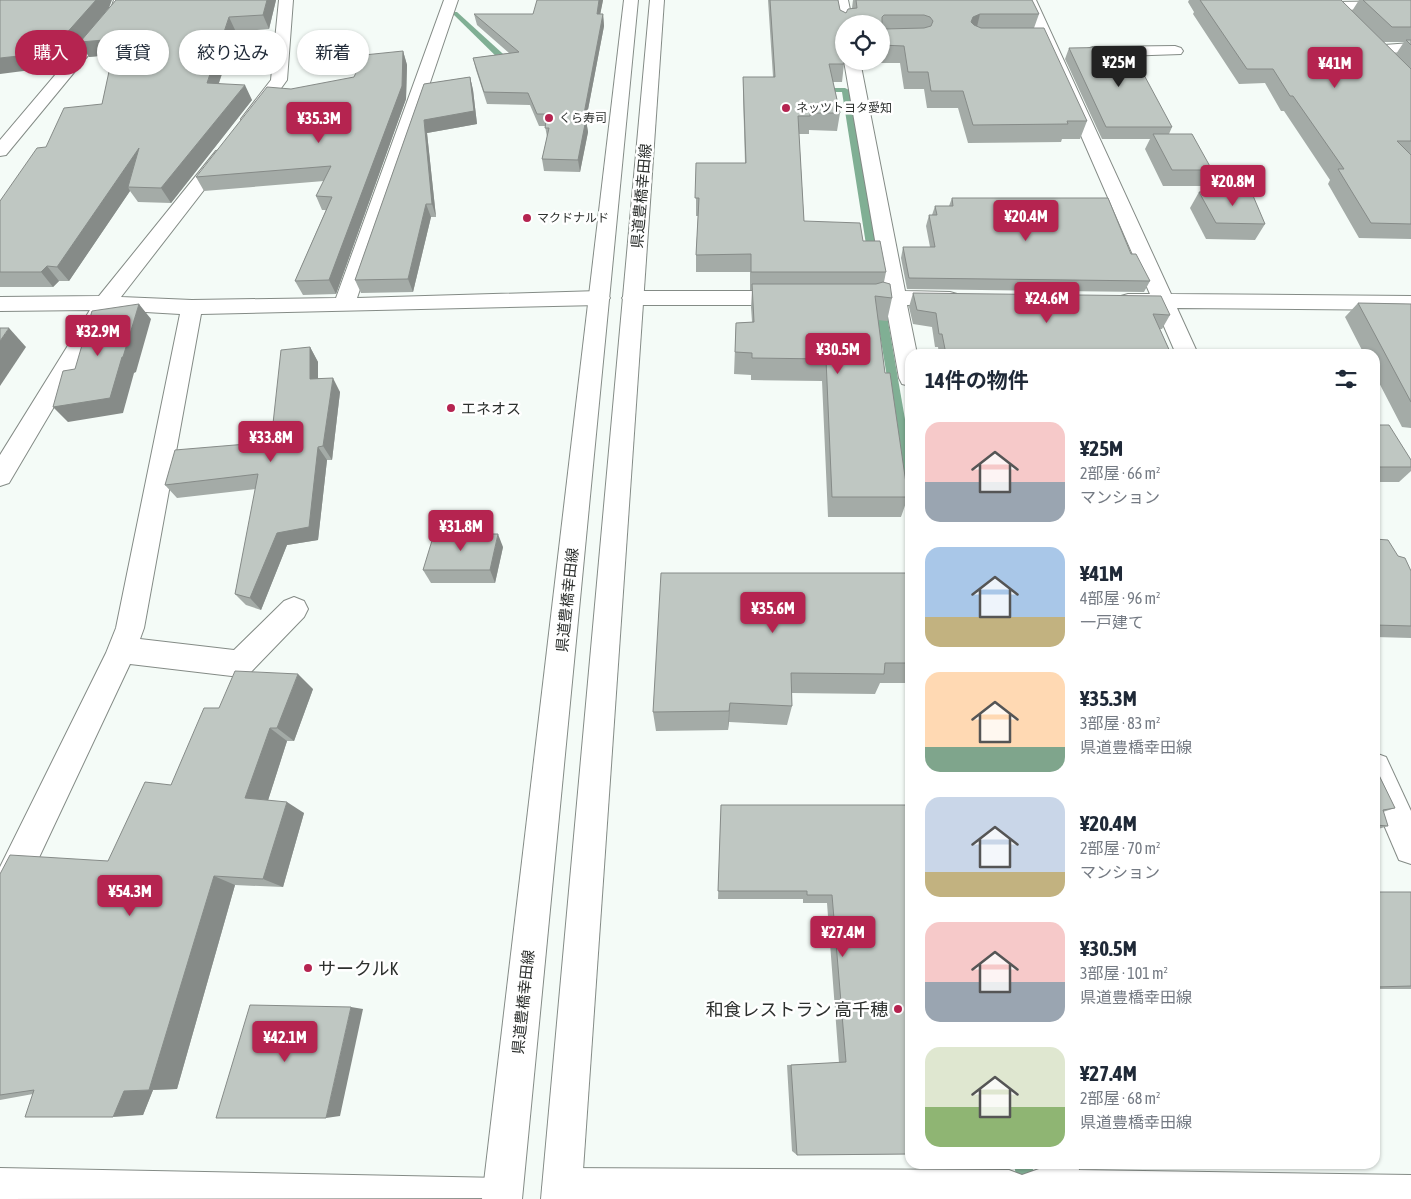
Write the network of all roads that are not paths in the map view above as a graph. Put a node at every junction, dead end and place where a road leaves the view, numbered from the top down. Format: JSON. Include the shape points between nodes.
{"nodes":[{"id":1,"x":121,"y":0,"type":"edge"},
{"id":2,"x":286,"y":0,"type":"edge"},
{"id":3,"x":451,"y":0,"type":"edge"},
{"id":4,"x":631,"y":0,"type":"edge"},
{"id":5,"x":657,"y":0,"type":"edge"},
{"id":6,"x":841,"y":0,"type":"edge"},
{"id":7,"x":1029,"y":0,"type":"edge"},
{"id":8,"x":1331,"y":3,"type":"edge"},
{"id":9,"x":1411,"y":5,"type":"edge"},
{"id":10,"x":844,"y":15,"type":"edge"},
{"id":11,"x":1352,"y":24,"type":"edge"},
{"id":12,"x":1365,"y":36,"type":"edge"},
{"id":13,"x":1042,"y":43,"type":"junction"},
{"id":14,"x":1411,"y":48,"type":"edge"},
{"id":15,"x":1377,"y":49,"type":"junction"},
{"id":16,"x":1175,"y":51,"type":"dead end"},
{"id":17,"x":1391,"y":62,"type":"edge"},
{"id":18,"x":853,"y":70,"type":"edge"},
{"id":19,"x":0,"y":151,"type":"edge"},
{"id":20,"x":599,"y":298,"type":"junction"},
{"id":21,"x":633,"y":298,"type":"junction"},
{"id":22,"x":814,"y":298,"type":"edge"},
{"id":23,"x":879,"y":298,"type":"junction"},
{"id":24,"x":975,"y":299,"type":"edge"},
{"id":25,"x":1104,"y":301,"type":"edge"},
{"id":26,"x":1164,"y":302,"type":"junction"},
{"id":27,"x":105,"y":303,"type":"junction"},
{"id":28,"x":1411,"y":303,"type":"edge"},
{"id":29,"x":0,"y":304,"type":"edge"},
{"id":30,"x":344,"y":305,"type":"junction"},
{"id":31,"x":192,"y":307,"type":"junction"},
{"id":32,"x":1185,"y":349,"type":"edge"},
{"id":33,"x":905,"y":365,"type":"edge"},
{"id":34,"x":0,"y":476,"type":"edge"},
{"id":35,"x":294,"y":609,"type":"dead end"},
{"id":36,"x":121,"y":650,"type":"junction"},
{"id":37,"x":1380,"y":779,"type":"edge"},
{"id":38,"x":1411,"y":848,"type":"edge"},
{"id":39,"x":0,"y":903,"type":"edge"},
{"id":40,"x":1046,"y":1186,"type":"edge"},
{"id":41,"x":1,"y":1191,"type":"edge"},
{"id":42,"x":562,"y":1194,"type":"edge"},
{"id":43,"x":1411,"y":1195,"type":"edge"},
{"id":44,"x":502,"y":1199,"type":"edge"}],
"edges":[{"from":1,"to":19,"type":"street","via":[[118,10]]},
{"from":2,"to":27,"type":"street","via":[[278,80]]},
{"from":3,"to":30,"type":"street"},
{"from":4,"to":20,"type":"street","name":"県道豊橋幸田線"},
{"from":5,"to":21,"type":"street","name":"県道豊橋幸田線"},
{"from":6,"to":10,"type":"street"},
{"from":7,"to":13,"type":"street"},
{"from":8,"to":9,"type":"street"},
{"from":8,"to":11,"type":"street"},
{"from":12,"to":15,"type":"street"},
{"from":13,"to":16,"type":"street","via":[[1076,52]]},
{"from":13,"to":26,"type":"street"},
{"from":14,"to":15,"type":"street"},
{"from":15,"to":17,"type":"street"},
{"from":18,"to":23,"type":"street"},
{"from":20,"to":30,"type":"street"},
{"from":20,"to":44,"type":"street","name":"県道豊橋幸田線"},
{"from":21,"to":22,"type":"street"},
{"from":21,"to":42,"type":"street","name":"県道豊橋幸田線"},
{"from":23,"to":24,"type":"street"},
{"from":23,"to":33,"type":"street"},
{"from":25,"to":26,"type":"street"},
{"from":26,"to":28,"type":"street"},
{"from":26,"to":32,"type":"street"},
{"from":27,"to":29,"type":"street"},
{"from":27,"to":31,"type":"street"},
{"from":27,"to":34,"type":"street"},
{"from":30,"to":31,"type":"street"},
{"from":31,"to":36,"type":"street","via":[[130,628]]},
{"from":35,"to":36,"type":"street","via":[[240,664]]},
{"from":36,"to":39,"type":"street"},
{"from":37,"to":38,"type":"street"},
{"from":40,"to":42,"type":"street"},
{"from":40,"to":43,"type":"street"},
{"from":41,"to":44,"type":"street"}]}
